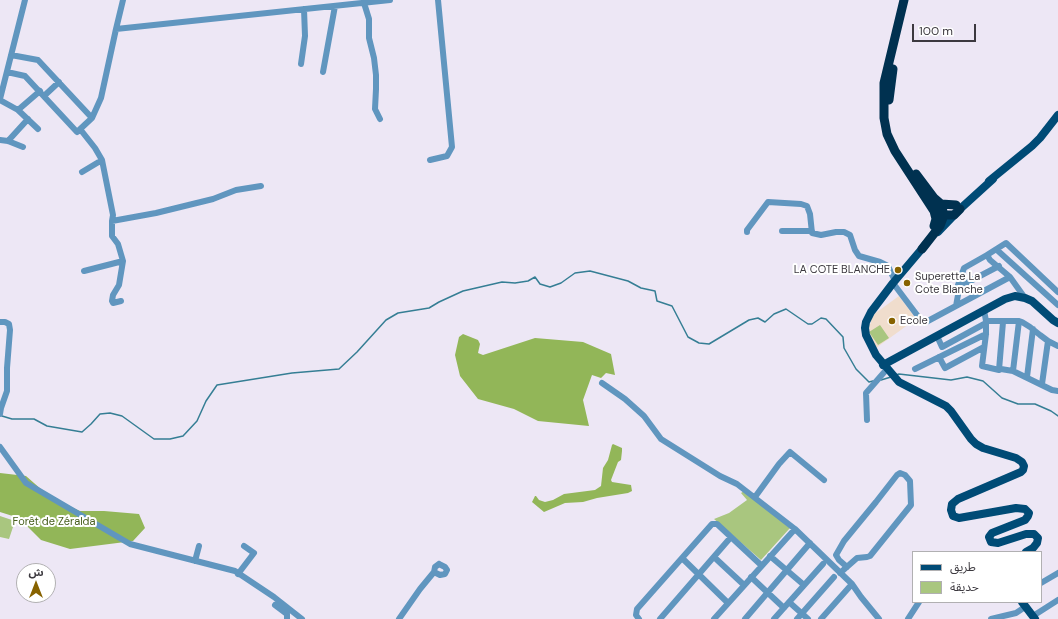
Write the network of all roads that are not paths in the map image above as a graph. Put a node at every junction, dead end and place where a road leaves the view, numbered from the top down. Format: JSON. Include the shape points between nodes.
{"nodes":[{"id":1,"x":24,"y":0,"type":"edge"},
{"id":2,"x":124,"y":0,"type":"edge"},
{"id":3,"x":390,"y":0,"type":"edge"},
{"id":4,"x":438,"y":0,"type":"edge"},
{"id":5,"x":904,"y":0,"type":"edge"},
{"id":6,"x":909,"y":0,"type":"edge"},
{"id":7,"x":364,"y":3,"type":"junction"},
{"id":8,"x":335,"y":6,"type":"junction"},
{"id":9,"x":304,"y":9,"type":"junction"},
{"id":10,"x":116,"y":29,"type":"junction"},
{"id":11,"x":11,"y":55,"type":"junction"},
{"id":12,"x":301,"y":64,"type":"dead end"},
{"id":13,"x":7,"y":72,"type":"junction"},
{"id":14,"x":323,"y":72,"type":"dead end"},
{"id":15,"x":59,"y":82,"type":"junction"},
{"id":16,"x":40,"y":91,"type":"junction"},
{"id":17,"x":44,"y":96,"type":"junction"},
{"id":18,"x":0,"y":99,"type":"edge"},
{"id":19,"x":18,"y":110,"type":"junction"},
{"id":20,"x":1058,"y":115,"type":"edge"},
{"id":21,"x":92,"y":118,"type":"junction"},
{"id":22,"x":28,"y":119,"type":"junction"},
{"id":23,"x":380,"y":119,"type":"dead end"},
{"id":24,"x":38,"y":129,"type":"dead end"},
{"id":25,"x":80,"y":129,"type":"junction"},
{"id":26,"x":0,"y":140,"type":"edge"},
{"id":27,"x":8,"y":141,"type":"junction"},
{"id":28,"x":23,"y":146,"type":"dead end"},
{"id":29,"x":102,"y":160,"type":"junction"},
{"id":30,"x":430,"y":160,"type":"dead end"},
{"id":31,"x":82,"y":172,"type":"dead end"},
{"id":32,"x":261,"y":186,"type":"dead end"},
{"id":33,"x":933,"y":202,"type":"junction"},
{"id":34,"x":958,"y":207,"type":"junction"},
{"id":35,"x":944,"y":215,"type":"junction"},
{"id":36,"x":112,"y":221,"type":"junction"},
{"id":37,"x":934,"y":226,"type":"junction"},
{"id":38,"x":782,"y":231,"type":"dead end"},
{"id":39,"x":812,"y":231,"type":"junction"},
{"id":40,"x":747,"y":232,"type":"dead end"},
{"id":41,"x":922,"y":248,"type":"junction"},
{"id":42,"x":997,"y":250,"type":"junction"},
{"id":43,"x":987,"y":255,"type":"junction"},
{"id":44,"x":914,"y":258,"type":"junction"},
{"id":45,"x":123,"y":261,"type":"junction"},
{"id":46,"x":998,"y":266,"type":"junction"},
{"id":47,"x":84,"y":271,"type":"dead end"},
{"id":48,"x":1010,"y":277,"type":"junction"},
{"id":49,"x":894,"y":282,"type":"junction"},
{"id":50,"x":957,"y":288,"type":"junction"},
{"id":51,"x":1058,"y":292,"type":"edge"},
{"id":52,"x":1025,"y":298,"type":"junction"},
{"id":53,"x":121,"y":301,"type":"dead end"},
{"id":54,"x":1058,"y":305,"type":"edge"},
{"id":55,"x":956,"y":306,"type":"junction"},
{"id":56,"x":984,"y":310,"type":"junction"},
{"id":57,"x":917,"y":315,"type":"dead end"},
{"id":58,"x":0,"y":322,"type":"edge"},
{"id":59,"x":926,"y":322,"type":"dead end"},
{"id":60,"x":986,"y":322,"type":"junction"},
{"id":61,"x":1004,"y":322,"type":"junction"},
{"id":62,"x":1019,"y":322,"type":"junction"},
{"id":63,"x":1058,"y":323,"type":"edge"},
{"id":64,"x":1033,"y":329,"type":"junction"},
{"id":65,"x":986,"y":334,"type":"junction"},
{"id":66,"x":937,"y":336,"type":"junction"},
{"id":67,"x":1048,"y":341,"type":"junction"},
{"id":68,"x":1058,"y":346,"type":"edge"},
{"id":69,"x":984,"y":347,"type":"junction"},
{"id":70,"x":939,"y":357,"type":"junction"},
{"id":71,"x":915,"y":369,"type":"dead end"},
{"id":72,"x":886,"y":370,"type":"junction"},
{"id":73,"x":999,"y":370,"type":"junction"},
{"id":74,"x":1013,"y":371,"type":"junction"},
{"id":75,"x":1027,"y":377,"type":"junction"},
{"id":76,"x":602,"y":383,"type":"dead end"},
{"id":77,"x":1042,"y":384,"type":"junction"},
{"id":78,"x":1058,"y":391,"type":"edge"},
{"id":79,"x":0,"y":408,"type":"edge"},
{"id":80,"x":0,"y":414,"type":"edge"},
{"id":81,"x":867,"y":420,"type":"dead end"},
{"id":82,"x":0,"y":447,"type":"edge"},
{"id":83,"x":824,"y":480,"type":"dead end"},
{"id":84,"x":754,"y":497,"type":"junction"},
{"id":85,"x":795,"y":529,"type":"junction"},
{"id":86,"x":731,"y":537,"type":"junction"},
{"id":87,"x":810,"y":543,"type":"junction"},
{"id":88,"x":199,"y":546,"type":"dead end"},
{"id":89,"x":244,"y":546,"type":"dead end"},
{"id":90,"x":1028,"y":551,"type":"edge"},
{"id":91,"x":770,"y":556,"type":"junction"},
{"id":92,"x":714,"y":557,"type":"junction"},
{"id":93,"x":682,"y":558,"type":"junction"},
{"id":94,"x":195,"y":561,"type":"junction"},
{"id":95,"x":823,"y":564,"type":"dead end"},
{"id":96,"x":761,"y":565,"type":"junction"},
{"id":97,"x":847,"y":567,"type":"junction"},
{"id":98,"x":787,"y":570,"type":"junction"},
{"id":99,"x":434,"y":572,"type":"dead end"},
{"id":100,"x":840,"y":573,"type":"junction"},
{"id":101,"x":238,"y":574,"type":"junction"},
{"id":102,"x":698,"y":574,"type":"junction"},
{"id":103,"x":1056,"y":574,"type":"edge"},
{"id":104,"x":834,"y":577,"type":"dead end"},
{"id":105,"x":751,"y":578,"type":"junction"},
{"id":106,"x":1058,"y":581,"type":"edge"},
{"id":107,"x":1042,"y":582,"type":"edge"},
{"id":108,"x":852,"y":584,"type":"junction"},
{"id":109,"x":744,"y":585,"type":"junction"},
{"id":110,"x":804,"y":586,"type":"junction"},
{"id":111,"x":768,"y":593,"type":"junction"},
{"id":112,"x":1058,"y":600,"type":"edge"},
{"id":113,"x":789,"y":602,"type":"junction"},
{"id":114,"x":728,"y":603,"type":"junction"},
{"id":115,"x":918,"y":603,"type":"edge"},
{"id":116,"x":1024,"y":604,"type":"edge"},
{"id":117,"x":275,"y":605,"type":"dead end"},
{"id":118,"x":784,"y":608,"type":"junction"},
{"id":119,"x":802,"y":614,"type":"junction"},
{"id":120,"x":1034,"y":617,"type":"edge"},
{"id":121,"x":287,"y":619,"type":"edge"},
{"id":122,"x":302,"y":619,"type":"edge"},
{"id":123,"x":399,"y":619,"type":"edge"},
{"id":124,"x":639,"y":619,"type":"edge"},
{"id":125,"x":660,"y":619,"type":"edge"},
{"id":126,"x":714,"y":619,"type":"edge"},
{"id":127,"x":745,"y":619,"type":"edge"},
{"id":128,"x":774,"y":619,"type":"edge"},
{"id":129,"x":797,"y":619,"type":"edge"},
{"id":130,"x":808,"y":619,"type":"edge"},
{"id":131,"x":821,"y":619,"type":"edge"},
{"id":132,"x":879,"y":619,"type":"edge"},
{"id":133,"x":908,"y":619,"type":"edge"},
{"id":134,"x":991,"y":619,"type":"edge"}],
"edges":[{"from":1,"to":11,"type":"street"},
{"from":2,"to":10,"type":"street"},
{"from":3,"to":7,"type":"street"},
{"from":4,"to":30,"type":"street","via":[[452,147],[447,156]]},
{"from":5,"to":33,"type":"highway","via":[[884,83],[884,118],[887,134],[895,151],[919,188]]},
{"from":6,"to":33,"type":"highway","via":[[891,84],[890,118],[898,144]]},
{"from":7,"to":8,"type":"street"},
{"from":7,"to":23,"type":"street","via":[[369,19],[369,38],[376,75],[375,109]]},
{"from":8,"to":9,"type":"street"},
{"from":8,"to":14,"type":"street"},
{"from":9,"to":10,"type":"street"},
{"from":9,"to":12,"type":"street","via":[[305,36]]},
{"from":10,"to":21,"type":"street","via":[[101,98]]},
{"from":11,"to":13,"type":"street"},
{"from":11,"to":15,"type":"street","via":[[38,60]]},
{"from":13,"to":16,"type":"street","via":[[25,76]]},
{"from":13,"to":18,"type":"street"},
{"from":15,"to":17,"type":"street"},
{"from":15,"to":21,"type":"street"},
{"from":16,"to":17,"type":"street"},
{"from":16,"to":19,"type":"street"},
{"from":17,"to":25,"type":"street","via":[[77,132]]},
{"from":18,"to":19,"type":"street"},
{"from":19,"to":22,"type":"street"},
{"from":20,"to":34,"type":"main road","via":[[1032,146]]},
{"from":21,"to":25,"type":"street"},
{"from":22,"to":24,"type":"street"},
{"from":22,"to":27,"type":"street"},
{"from":25,"to":29,"type":"street"},
{"from":26,"to":27,"type":"street"},
{"from":27,"to":28,"type":"street"},
{"from":29,"to":31,"type":"street"},
{"from":29,"to":36,"type":"street"},
{"from":32,"to":36,"type":"street","via":[[236,190],[213,199],[156,213]]},
{"from":33,"to":34,"type":"highway"},
{"from":33,"to":35,"type":"highway","via":[[942,208]]},
{"from":33,"to":37,"type":"highway","via":[[936,219]]},
{"from":34,"to":35,"type":"highway","via":[[954,215]]},
{"from":34,"to":41,"type":"main road"},
{"from":35,"to":37,"type":"main road"},
{"from":35,"to":41,"type":"highway","via":[[940,226]]},
{"from":36,"to":45,"type":"street","via":[[112,236],[118,244]]},
{"from":37,"to":44,"type":"main road"},
{"from":38,"to":39,"type":"street"},
{"from":39,"to":40,"type":"street","via":[[808,206],[768,202]]},
{"from":39,"to":49,"type":"street","via":[[821,236],[836,232],[850,235],[859,256],[888,266]]},
{"from":41,"to":44,"type":"main road"},
{"from":42,"to":43,"type":"street"},
{"from":42,"to":51,"type":"street","via":[[1006,244]]},
{"from":42,"to":54,"type":"street"},
{"from":43,"to":46,"type":"street"},
{"from":43,"to":50,"type":"street","via":[[964,268]]},
{"from":44,"to":49,"type":"main road"},
{"from":45,"to":47,"type":"street"},
{"from":45,"to":53,"type":"street","via":[[119,285],[112,300],[113,303]]},
{"from":46,"to":48,"type":"street"},
{"from":46,"to":50,"type":"street"},
{"from":48,"to":52,"type":"street"},
{"from":48,"to":55,"type":"street"},
{"from":49,"to":57,"type":"street"},
{"from":49,"to":72,"type":"main road","via":[[867,318],[865,328],[868,341]]},
{"from":50,"to":55,"type":"street"},
{"from":52,"to":56,"type":"main road","via":[[1015,296]]},
{"from":52,"to":63,"type":"main road"},
{"from":55,"to":59,"type":"street"},
{"from":56,"to":60,"type":"street"},
{"from":56,"to":66,"type":"main road"},
{"from":58,"to":79,"type":"street","via":[[8,324],[10,330],[7,391]]},
{"from":60,"to":61,"type":"street"},
{"from":60,"to":65,"type":"street"},
{"from":60,"to":66,"type":"street","via":[[942,346]]},
{"from":61,"to":62,"type":"street"},
{"from":61,"to":73,"type":"street"},
{"from":62,"to":64,"type":"street"},
{"from":62,"to":74,"type":"street"},
{"from":64,"to":67,"type":"street"},
{"from":64,"to":75,"type":"street"},
{"from":65,"to":69,"type":"street"},
{"from":65,"to":70,"type":"street"},
{"from":66,"to":72,"type":"main road"},
{"from":67,"to":68,"type":"street"},
{"from":67,"to":77,"type":"street"},
{"from":69,"to":70,"type":"street","via":[[945,368]]},
{"from":69,"to":73,"type":"street","via":[[982,366]]},
{"from":70,"to":71,"type":"street"},
{"from":72,"to":81,"type":"street","via":[[866,393]]},
{"from":72,"to":90,"type":"main road","via":[[899,382],[946,406],[976,444],[1022,462],[1024,466],[1021,472],[958,498],[952,504],[951,510],[958,518],[1016,508],[1025,509],[1029,513],[1025,520],[992,533],[989,537],[991,542],[998,543],[1034,534],[1038,538],[1038,543]]},
{"from":73,"to":74,"type":"street"},
{"from":74,"to":75,"type":"street"},
{"from":75,"to":77,"type":"street"},
{"from":76,"to":84,"type":"street","via":[[644,416],[661,438]]},
{"from":77,"to":78,"type":"street"},
{"from":79,"to":80,"type":"street"},
{"from":82,"to":94,"type":"street","via":[[26,483],[130,544]]},
{"from":83,"to":84,"type":"street","via":[[790,452]]},
{"from":84,"to":85,"type":"street"},
{"from":85,"to":87,"type":"street"},
{"from":85,"to":91,"type":"street"},
{"from":86,"to":92,"type":"street"},
{"from":86,"to":93,"type":"street","via":[[717,524],[712,524]]},
{"from":86,"to":96,"type":"street"},
{"from":87,"to":98,"type":"street"},
{"from":87,"to":100,"type":"street"},
{"from":88,"to":94,"type":"street"},
{"from":89,"to":101,"type":"street","via":[[254,553]]},
{"from":91,"to":96,"type":"street"},
{"from":91,"to":98,"type":"street"},
{"from":92,"to":102,"type":"street"},
{"from":92,"to":109,"type":"street"},
{"from":93,"to":102,"type":"street"},
{"from":93,"to":124,"type":"street","via":[[638,610],[636,615]]},
{"from":94,"to":101,"type":"street"},
{"from":95,"to":110,"type":"street"},
{"from":96,"to":105,"type":"street"},
{"from":97,"to":97,"type":"street","via":[[857,558],[870,556],[911,505],[910,481],[905,475],[897,475],[844,541],[836,556]]},
{"from":97,"to":100,"type":"street"},
{"from":98,"to":110,"type":"street"},
{"from":98,"to":111,"type":"street"},
{"from":99,"to":123,"type":"street"},
{"from":100,"to":108,"type":"street"},
{"from":101,"to":122,"type":"street"},
{"from":102,"to":114,"type":"street"},
{"from":102,"to":125,"type":"street"},
{"from":103,"to":106,"type":"street"},
{"from":103,"to":107,"type":"street"},
{"from":104,"to":119,"type":"street"},
{"from":105,"to":109,"type":"street"},
{"from":105,"to":111,"type":"street"},
{"from":108,"to":131,"type":"street"},
{"from":108,"to":132,"type":"street"},
{"from":109,"to":114,"type":"street"},
{"from":110,"to":113,"type":"street"},
{"from":111,"to":118,"type":"street"},
{"from":111,"to":127,"type":"street"},
{"from":112,"to":120,"type":"street"},
{"from":113,"to":118,"type":"street"},
{"from":113,"to":119,"type":"street"},
{"from":114,"to":126,"type":"street"},
{"from":115,"to":133,"type":"street"},
{"from":116,"to":120,"type":"main road"},
{"from":116,"to":134,"type":"street","via":[[1016,613]]},
{"from":117,"to":121,"type":"street","via":[[287,614]]},
{"from":118,"to":128,"type":"street"},
{"from":119,"to":129,"type":"street"},
{"from":119,"to":130,"type":"street"}]}
